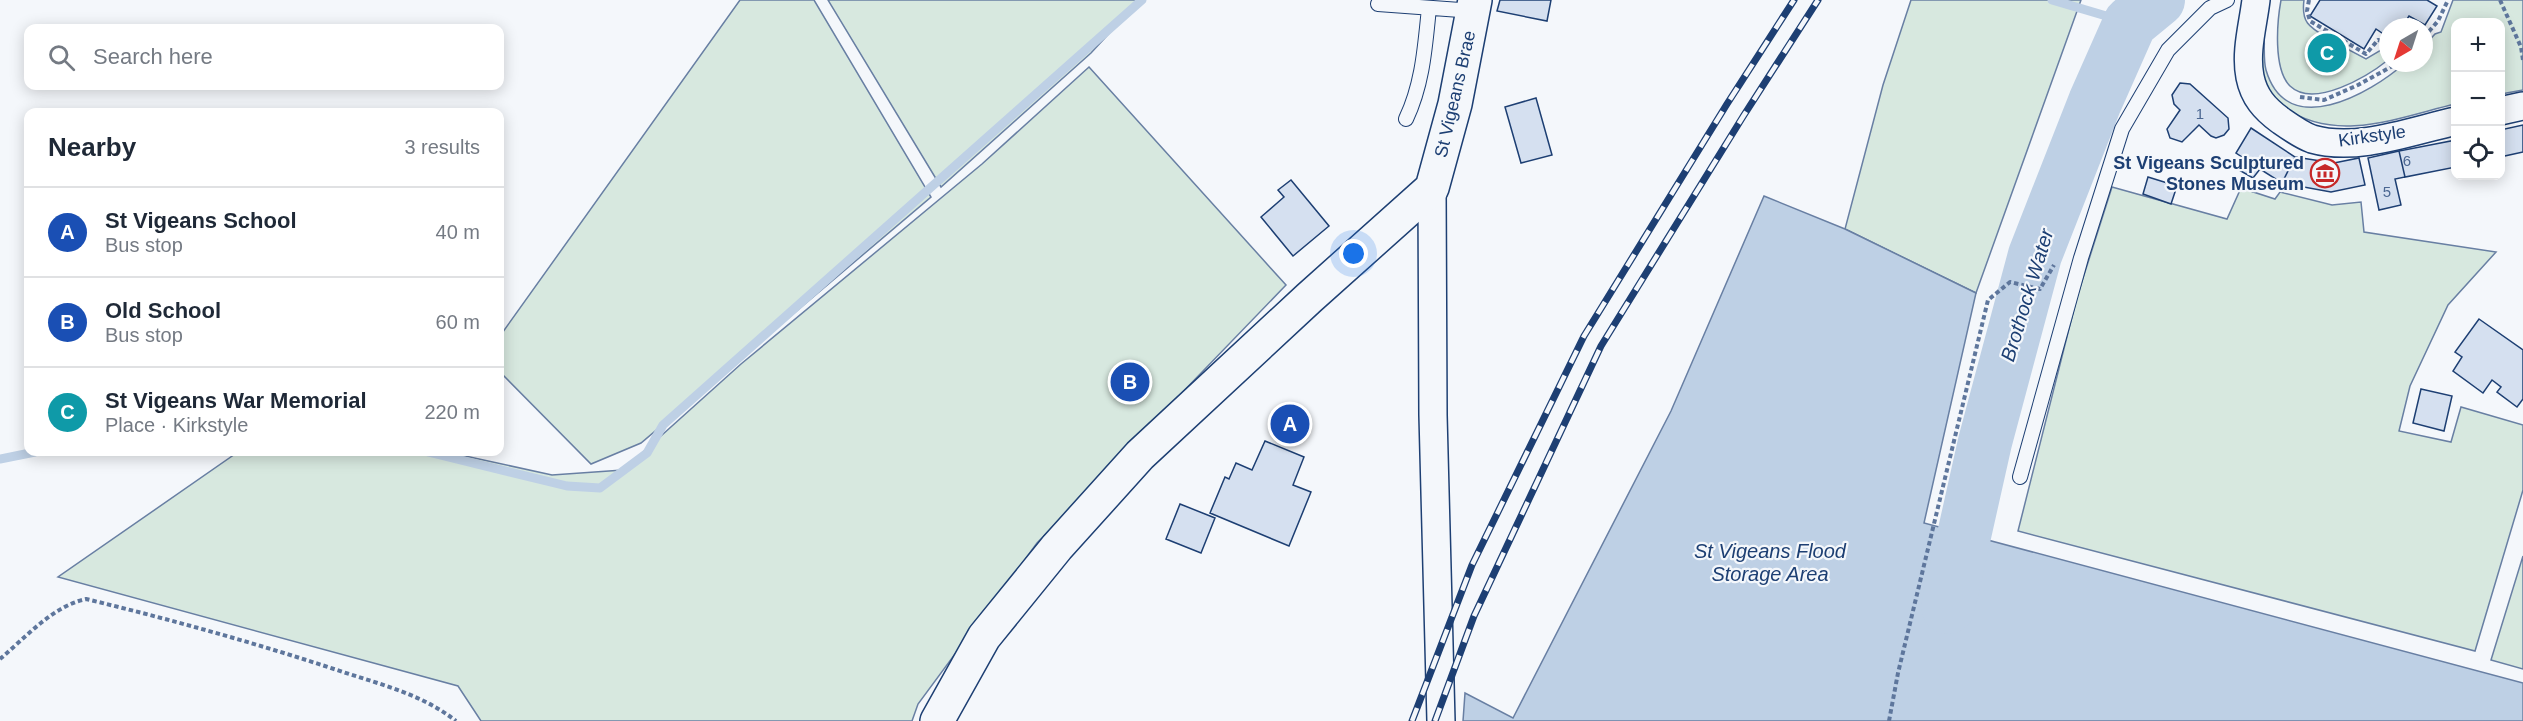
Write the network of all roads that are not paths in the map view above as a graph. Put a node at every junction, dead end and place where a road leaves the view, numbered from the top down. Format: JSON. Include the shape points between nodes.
{"nodes":[{"id":1,"x":2228,"y":0,"type":"edge"},
{"id":2,"x":2256,"y":0,"type":"edge"},
{"id":3,"x":1378,"y":4,"type":"dead end"},
{"id":4,"x":1475,"y":5,"type":"edge"},
{"id":5,"x":1429,"y":8,"type":"junction"},
{"id":6,"x":2523,"y":106,"type":"edge"},
{"id":7,"x":2505,"y":110,"type":"edge"},
{"id":8,"x":1406,"y":118,"type":"dead end"},
{"id":9,"x":2451,"y":122,"type":"edge"},
{"id":10,"x":1432,"y":188,"type":"junction"},
{"id":11,"x":2020,"y":477,"type":"dead end"},
{"id":12,"x":937,"y":721,"type":"edge"},
{"id":13,"x":1441,"y":721,"type":"edge"}],
"edges":[{"from":1,"to":11,"type":"lane","via":[[2210,9],[2168,50],[2122,129],[2081,258]]},
{"from":2,"to":9,"type":"street","name":"Kirkstyle","via":[[2250,77],[2256,98],[2290,128],[2310,138],[2334,143]]},
{"from":3,"to":5,"type":"lane"},
{"from":4,"to":5,"type":"lane"},
{"from":4,"to":10,"type":"street","name":"St Vigeans Brae","via":[[1455,104]]},
{"from":5,"to":8,"type":"lane","via":[[1423,70]]},
{"from":6,"to":7,"type":"street"},
{"from":10,"to":12,"type":"street","via":[[1140,455],[1056,547],[984,637]]},
{"from":10,"to":13,"type":"street"}]}
